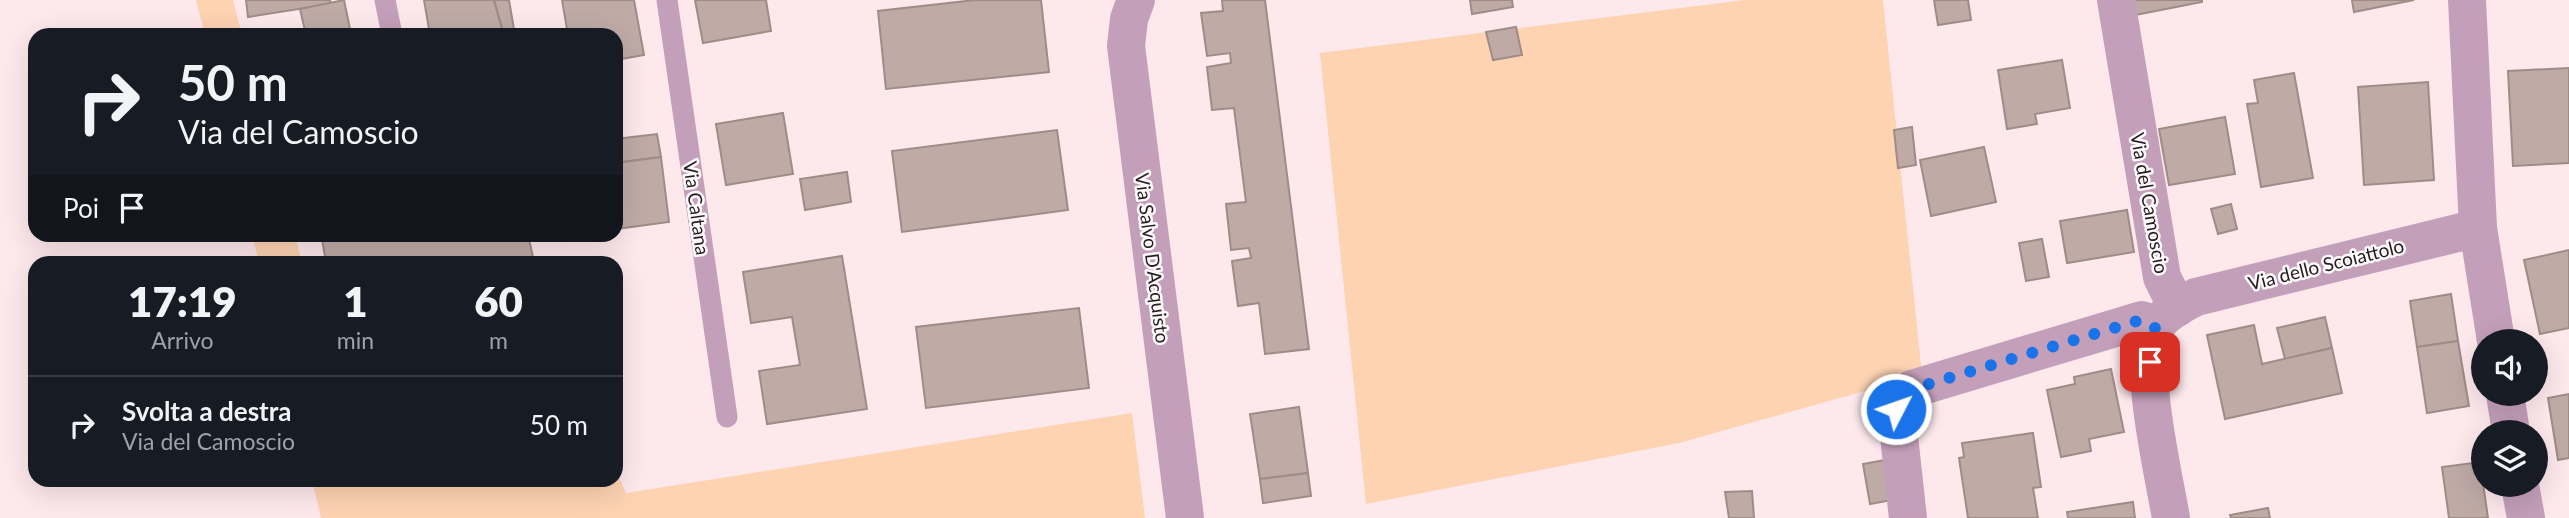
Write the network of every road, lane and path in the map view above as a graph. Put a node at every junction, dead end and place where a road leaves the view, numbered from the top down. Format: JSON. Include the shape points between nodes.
{"nodes":[{"id":1,"x":385,"y":0,"type":"edge"},
{"id":2,"x":667,"y":0,"type":"edge"},
{"id":3,"x":1136,"y":0,"type":"edge"},
{"id":4,"x":2116,"y":0,"type":"edge"},
{"id":5,"x":2467,"y":0,"type":"edge"},
{"id":6,"x":391,"y":28,"type":"edge"},
{"id":7,"x":2478,"y":228,"type":"junction"},
{"id":8,"x":2166,"y":318,"type":"junction"},
{"id":9,"x":2494,"y":329,"type":"edge"},
{"id":10,"x":727,"y":417,"type":"dead end"},
{"id":11,"x":2522,"y":497,"type":"edge"},
{"id":12,"x":1185,"y":518,"type":"edge"},
{"id":13,"x":1908,"y":518,"type":"edge"},
{"id":14,"x":2171,"y":518,"type":"edge"},
{"id":15,"x":2526,"y":518,"type":"edge"}],
"edges":[{"from":1,"to":6,"type":"lane"},
{"from":2,"to":10,"type":"lane","name":"Via Caltana"},
{"from":3,"to":12,"type":"street","name":"Via Salvo D'Acquisto","via":[[1126,46]]},
{"from":4,"to":8,"type":"street","name":"Via del Camoscio"},
{"from":5,"to":7,"type":"street"},
{"from":7,"to":8,"type":"street","name":"Via dello Scoiattolo","via":[[2196,296]]},
{"from":7,"to":9,"type":"street"},
{"from":8,"to":13,"type":"street","via":[[2141,320],[1912,389],[1896,409]]},
{"from":8,"to":14,"type":"street","via":[[2150,344]]},
{"from":11,"to":15,"type":"street"}]}
